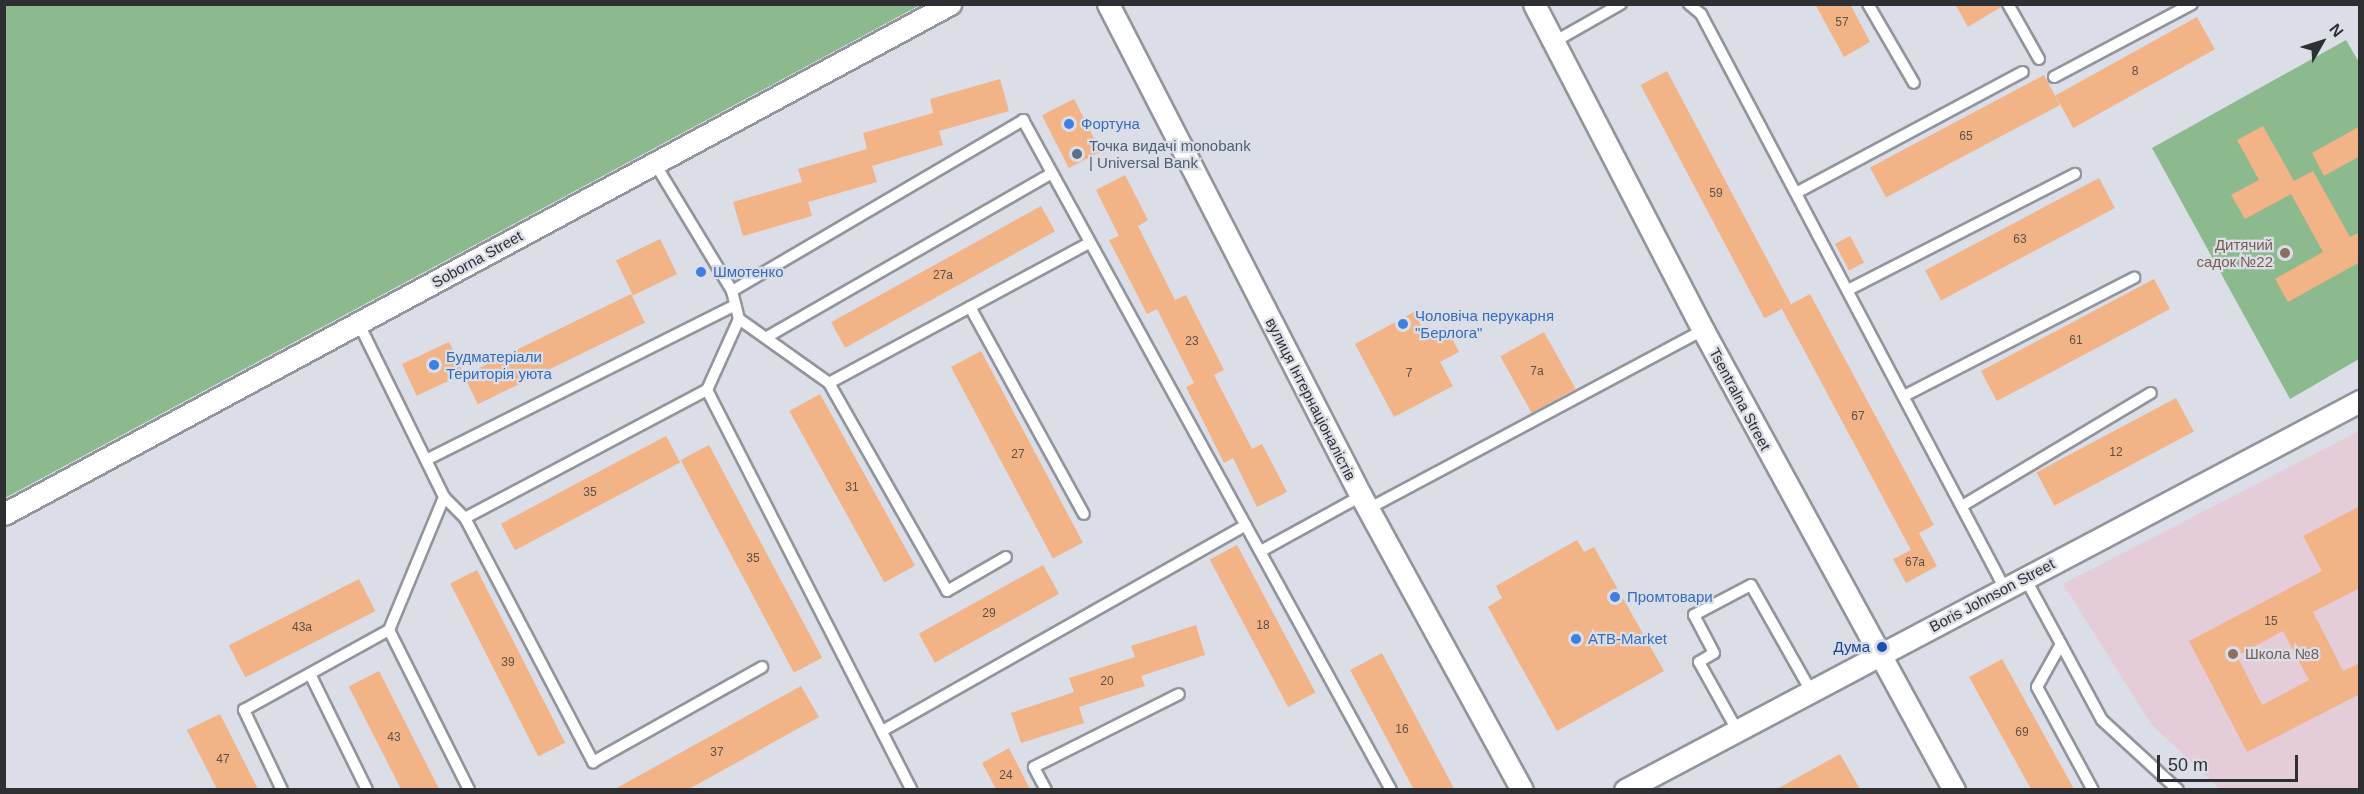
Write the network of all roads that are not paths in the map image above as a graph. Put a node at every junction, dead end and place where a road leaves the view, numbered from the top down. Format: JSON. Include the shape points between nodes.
{"nodes":[{"id":1,"x":950,"y":4,"type":"edge"},
{"id":2,"x":1108,"y":4,"type":"edge"},
{"id":3,"x":1533,"y":4,"type":"edge"},
{"id":4,"x":1621,"y":4,"type":"edge"},
{"id":5,"x":1689,"y":4,"type":"edge"},
{"id":6,"x":1868,"y":4,"type":"edge"},
{"id":7,"x":2008,"y":4,"type":"edge"},
{"id":8,"x":2192,"y":4,"type":"edge"},
{"id":9,"x":1554,"y":42,"type":"junction"},
{"id":10,"x":2039,"y":59,"type":"dead end"},
{"id":11,"x":2023,"y":72,"type":"dead end"},
{"id":12,"x":2054,"y":78,"type":"dead end"},
{"id":13,"x":1914,"y":83,"type":"dead end"},
{"id":14,"x":654,"y":162,"type":"junction"},
{"id":15,"x":1050,"y":174,"type":"junction"},
{"id":16,"x":2075,"y":174,"type":"dead end"},
{"id":17,"x":1796,"y":194,"type":"junction"},
{"id":18,"x":1087,"y":244,"type":"junction"},
{"id":19,"x":2134,"y":278,"type":"dead end"},
{"id":20,"x":732,"y":291,"type":"junction"},
{"id":21,"x":1848,"y":291,"type":"junction"},
{"id":22,"x":733,"y":306,"type":"junction"},
{"id":23,"x":970,"y":307,"type":"junction"},
{"id":24,"x":739,"y":319,"type":"junction"},
{"id":25,"x":359,"y":324,"type":"junction"},
{"id":26,"x":1703,"y":330,"type":"junction"},
{"id":27,"x":767,"y":337,"type":"junction"},
{"id":28,"x":829,"y":383,"type":"junction"},
{"id":29,"x":708,"y":390,"type":"junction"},
{"id":30,"x":2151,"y":393,"type":"dead end"},
{"id":31,"x":1904,"y":396,"type":"junction"},
{"id":32,"x":2360,"y":401,"type":"edge"},
{"id":33,"x":428,"y":459,"type":"junction"},
{"id":34,"x":444,"y":497,"type":"junction"},
{"id":35,"x":1365,"y":502,"type":"junction"},
{"id":36,"x":1962,"y":506,"type":"junction"},
{"id":37,"x":4,"y":514,"type":"edge"},
{"id":38,"x":1084,"y":514,"type":"dead end"},
{"id":39,"x":465,"y":518,"type":"junction"},
{"id":40,"x":1246,"y":525,"type":"junction"},
{"id":41,"x":1261,"y":551,"type":"junction"},
{"id":42,"x":1006,"y":557,"type":"dead end"},
{"id":43,"x":2025,"y":578,"type":"junction"},
{"id":44,"x":2004,"y":589,"type":"junction"},
{"id":45,"x":389,"y":630,"type":"junction"},
{"id":46,"x":2061,"y":644,"type":"junction"},
{"id":47,"x":1878,"y":656,"type":"junction"},
{"id":48,"x":762,"y":668,"type":"dead end"},
{"id":49,"x":310,"y":674,"type":"junction"},
{"id":50,"x":1811,"y":691,"type":"junction"},
{"id":51,"x":1179,"y":694,"type":"dead end"},
{"id":52,"x":1737,"y":730,"type":"junction"},
{"id":53,"x":882,"y":731,"type":"junction"},
{"id":54,"x":282,"y":789,"type":"edge"},
{"id":55,"x":367,"y":789,"type":"edge"},
{"id":56,"x":469,"y":789,"type":"edge"},
{"id":57,"x":912,"y":789,"type":"edge"},
{"id":58,"x":1046,"y":789,"type":"edge"},
{"id":59,"x":1391,"y":789,"type":"edge"},
{"id":60,"x":1522,"y":789,"type":"edge"},
{"id":61,"x":1625,"y":789,"type":"edge"},
{"id":62,"x":1954,"y":789,"type":"edge"},
{"id":63,"x":2093,"y":789,"type":"edge"},
{"id":64,"x":2178,"y":789,"type":"edge"}],
"edges":[{"from":1,"to":14,"type":"street","name":"Soborna Street"},
{"from":2,"to":35,"type":"street","name":"вулиця Інтернаціоналістів"},
{"from":3,"to":9,"type":"street","name":"Tsentralna Street"},
{"from":4,"to":9,"type":"lane"},
{"from":5,"to":17,"type":"lane","via":[[1701,14]]},
{"from":6,"to":13,"type":"lane"},
{"from":7,"to":10,"type":"lane"},
{"from":8,"to":12,"type":"lane"},
{"from":9,"to":26,"type":"street","name":"Tsentralna Street"},
{"from":11,"to":17,"type":"lane"},
{"from":14,"to":20,"type":"lane"},
{"from":14,"to":25,"type":"street","name":"Soborna Street"},
{"from":15,"to":18,"type":"lane"},
{"from":15,"to":20,"type":"lane","via":[[1023,120]]},
{"from":15,"to":27,"type":"lane"},
{"from":16,"to":21,"type":"lane"},
{"from":17,"to":21,"type":"lane"},
{"from":18,"to":23,"type":"lane"},
{"from":18,"to":40,"type":"lane"},
{"from":19,"to":31,"type":"lane"},
{"from":20,"to":22,"type":"lane"},
{"from":21,"to":31,"type":"lane"},
{"from":22,"to":24,"type":"lane"},
{"from":22,"to":33,"type":"lane"},
{"from":23,"to":28,"type":"lane"},
{"from":23,"to":38,"type":"lane"},
{"from":24,"to":27,"type":"lane"},
{"from":24,"to":29,"type":"lane"},
{"from":25,"to":33,"type":"lane"},
{"from":25,"to":37,"type":"street","name":"Soborna Street"},
{"from":26,"to":35,"type":"lane"},
{"from":26,"to":47,"type":"street","name":"Tsentralna Street"},
{"from":27,"to":28,"type":"lane"},
{"from":28,"to":42,"type":"lane","via":[[947,591]]},
{"from":29,"to":39,"type":"lane"},
{"from":29,"to":53,"type":"lane"},
{"from":30,"to":36,"type":"lane"},
{"from":31,"to":36,"type":"lane"},
{"from":32,"to":43,"type":"street","name":"Boris Johnson Street"},
{"from":33,"to":34,"type":"lane"},
{"from":34,"to":39,"type":"lane"},
{"from":34,"to":45,"type":"lane"},
{"from":35,"to":41,"type":"lane"},
{"from":35,"to":60,"type":"street","name":"вулиця Інтернаціоналістів"},
{"from":36,"to":44,"type":"lane"},
{"from":39,"to":48,"type":"lane","via":[[593,762]]},
{"from":40,"to":41,"type":"lane"},
{"from":40,"to":53,"type":"lane"},
{"from":41,"to":59,"type":"lane"},
{"from":43,"to":44,"type":"street","name":"Boris Johnson Street"},
{"from":43,"to":46,"type":"lane"},
{"from":44,"to":47,"type":"street","name":"Boris Johnson Street"},
{"from":45,"to":49,"type":"lane"},
{"from":45,"to":56,"type":"lane"},
{"from":46,"to":63,"type":"lane","via":[[2037,687]]},
{"from":46,"to":64,"type":"lane","via":[[2102,720]]},
{"from":47,"to":50,"type":"street","name":"Boris Johnson Street"},
{"from":47,"to":62,"type":"street","name":"Tsentralna Street"},
{"from":49,"to":54,"type":"lane","via":[[244,710]]},
{"from":49,"to":55,"type":"lane"},
{"from":50,"to":52,"type":"street","name":"Boris Johnson Street"},
{"from":50,"to":52,"type":"lane","via":[[1751,585],[1694,615],[1714,652],[1699,662]]},
{"from":51,"to":58,"type":"lane","via":[[1034,767]]},
{"from":52,"to":61,"type":"street","name":"Boris Johnson Street"},
{"from":53,"to":57,"type":"lane"}]}
